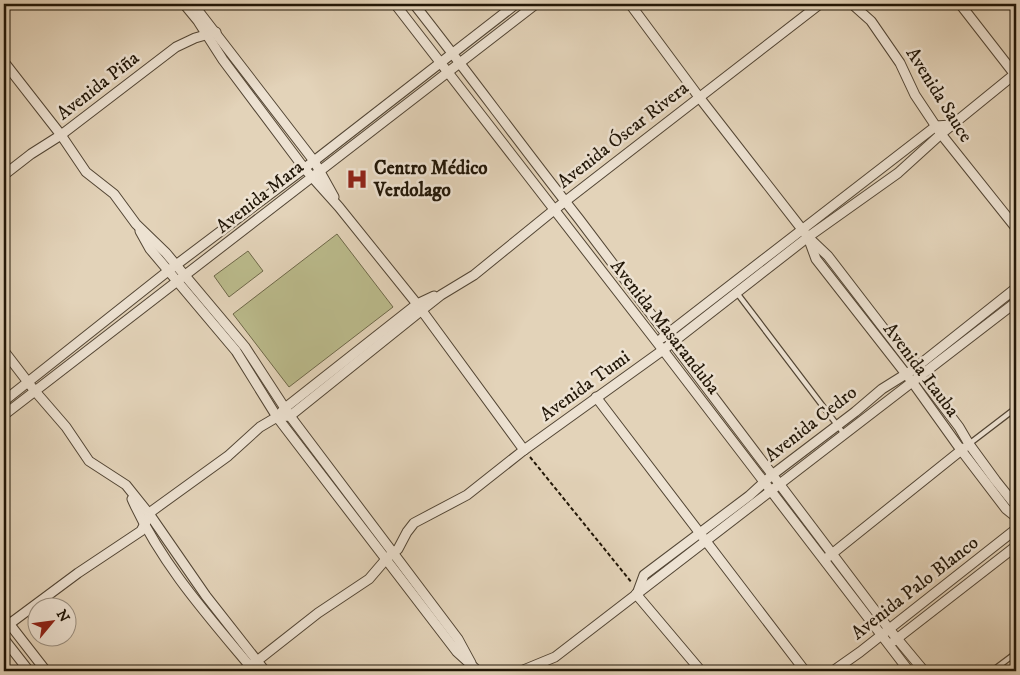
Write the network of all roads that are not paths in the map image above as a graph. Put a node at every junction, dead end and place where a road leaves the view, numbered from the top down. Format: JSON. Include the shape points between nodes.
{"nodes":[{"id":1,"x":184,"y":4,"type":"edge"},
{"id":2,"x":395,"y":4,"type":"edge"},
{"id":3,"x":414,"y":4,"type":"edge"},
{"id":4,"x":516,"y":4,"type":"edge"},
{"id":5,"x":536,"y":4,"type":"edge"},
{"id":6,"x":630,"y":4,"type":"edge"},
{"id":7,"x":820,"y":4,"type":"edge"},
{"id":8,"x":852,"y":4,"type":"edge"},
{"id":9,"x":960,"y":4,"type":"edge"},
{"id":10,"x":195,"y":6,"type":"edge"},
{"id":11,"x":216,"y":32,"type":"junction"},
{"id":12,"x":207,"y":35,"type":"junction"},
{"id":13,"x":453,"y":53,"type":"junction"},
{"id":14,"x":4,"y":62,"type":"edge"},
{"id":15,"x":440,"y":62,"type":"junction"},
{"id":16,"x":460,"y":62,"type":"junction"},
{"id":17,"x":448,"y":72,"type":"junction"},
{"id":18,"x":1016,"y":74,"type":"edge"},
{"id":19,"x":699,"y":97,"type":"junction"},
{"id":20,"x":938,"y":130,"type":"junction"},
{"id":21,"x":61,"y":135,"type":"junction"},
{"id":22,"x":314,"y":160,"type":"junction"},
{"id":23,"x":304,"y":168,"type":"junction"},
{"id":24,"x":321,"y":171,"type":"junction"},
{"id":25,"x":4,"y":175,"type":"edge"},
{"id":26,"x":312,"y":178,"type":"junction"},
{"id":27,"x":565,"y":202,"type":"junction"},
{"id":28,"x":339,"y":207,"type":"junction"},
{"id":29,"x":554,"y":210,"type":"junction"},
{"id":30,"x":136,"y":224,"type":"junction"},
{"id":31,"x":802,"y":228,"type":"junction"},
{"id":32,"x":1016,"y":228,"type":"edge"},
{"id":33,"x":808,"y":237,"type":"junction"},
{"id":34,"x":176,"y":264,"type":"junction"},
{"id":35,"x":168,"y":271,"type":"junction"},
{"id":36,"x":185,"y":276,"type":"junction"},
{"id":37,"x":177,"y":282,"type":"junction"},
{"id":38,"x":1016,"y":288,"type":"edge"},
{"id":39,"x":737,"y":292,"type":"junction"},
{"id":40,"x":1016,"y":302,"type":"edge"},
{"id":41,"x":419,"y":307,"type":"junction"},
{"id":42,"x":666,"y":334,"type":"junction"},
{"id":43,"x":656,"y":342,"type":"junction"},
{"id":44,"x":672,"y":343,"type":"junction"},
{"id":45,"x":663,"y":350,"type":"junction"},
{"id":46,"x":4,"y":351,"type":"edge"},
{"id":47,"x":914,"y":374,"type":"junction"},
{"id":48,"x":28,"y":382,"type":"junction"},
{"id":49,"x":913,"y":383,"type":"junction"},
{"id":50,"x":34,"y":390,"type":"junction"},
{"id":51,"x":596,"y":397,"type":"junction"},
{"id":52,"x":4,"y":401,"type":"edge"},
{"id":53,"x":1016,"y":408,"type":"edge"},
{"id":54,"x":288,"y":412,"type":"junction"},
{"id":55,"x":4,"y":415,"type":"edge"},
{"id":56,"x":277,"y":417,"type":"junction"},
{"id":57,"x":837,"y":426,"type":"junction"},
{"id":58,"x":844,"y":436,"type":"junction"},
{"id":59,"x":969,"y":444,"type":"junction"},
{"id":60,"x":524,"y":450,"type":"junction"},
{"id":61,"x":961,"y":450,"type":"junction"},
{"id":62,"x":772,"y":475,"type":"junction"},
{"id":63,"x":764,"y":482,"type":"junction"},
{"id":64,"x":126,"y":485,"type":"junction"},
{"id":65,"x":780,"y":485,"type":"junction"},
{"id":66,"x":770,"y":491,"type":"junction"},
{"id":67,"x":1016,"y":506,"type":"edge"},
{"id":68,"x":150,"y":515,"type":"junction"},
{"id":69,"x":1016,"y":517,"type":"edge"},
{"id":70,"x":145,"y":525,"type":"junction"},
{"id":71,"x":1016,"y":529,"type":"edge"},
{"id":72,"x":700,"y":533,"type":"junction"},
{"id":73,"x":706,"y":541,"type":"junction"},
{"id":74,"x":1016,"y":546,"type":"edge"},
{"id":75,"x":832,"y":553,"type":"junction"},
{"id":76,"x":390,"y":556,"type":"junction"},
{"id":77,"x":824,"y":560,"type":"junction"},
{"id":78,"x":636,"y":594,"type":"junction"},
{"id":79,"x":5,"y":623,"type":"edge"},
{"id":80,"x":889,"y":629,"type":"junction"},
{"id":81,"x":880,"y":636,"type":"junction"},
{"id":82,"x":898,"y":638,"type":"junction"},
{"id":83,"x":4,"y":639,"type":"edge"},
{"id":84,"x":888,"y":646,"type":"junction"},
{"id":85,"x":1016,"y":653,"type":"edge"},
{"id":86,"x":250,"y":667,"type":"edge"},
{"id":87,"x":29,"y":671,"type":"edge"},
{"id":88,"x":46,"y":671,"type":"edge"},
{"id":89,"x":265,"y":671,"type":"edge"},
{"id":90,"x":478,"y":671,"type":"edge"},
{"id":91,"x":521,"y":671,"type":"edge"},
{"id":92,"x":702,"y":671,"type":"edge"},
{"id":93,"x":805,"y":671,"type":"edge"},
{"id":94,"x":833,"y":671,"type":"edge"},
{"id":95,"x":908,"y":671,"type":"edge"},
{"id":96,"x":924,"y":671,"type":"edge"},
{"id":97,"x":992,"y":671,"type":"edge"}],
"edges":[{"from":1,"to":10,"type":"street"},
{"from":2,"to":15,"type":"street","name":"Avenida Masaranduba"},
{"from":3,"to":13,"type":"street"},
{"from":4,"to":13,"type":"street","name":"Avenida Mara"},
{"from":5,"to":16,"type":"street","name":"Avenida Mara"},
{"from":6,"to":19,"type":"street","name":"Avenida Itauba"},
{"from":7,"to":19,"type":"street","name":"Avenida Óscar Rivera"},
{"from":8,"to":20,"type":"street","name":"Avenida Sauce","via":[[871,21],[900,63],[915,95]]},
{"from":9,"to":18,"type":"street"},
{"from":10,"to":11,"type":"street"},
{"from":10,"to":12,"type":"street"},
{"from":11,"to":12,"type":"street","name":"Avenida Piña"},
{"from":11,"to":22,"type":"street"},
{"from":12,"to":21,"type":"street","name":"Avenida Piña","via":[[176,47]]},
{"from":12,"to":23,"type":"street"},
{"from":13,"to":15,"type":"street","name":"Avenida Mara"},
{"from":13,"to":16,"type":"street"},
{"from":14,"to":21,"type":"street"},
{"from":15,"to":17,"type":"street","name":"Avenida Masaranduba"},
{"from":15,"to":22,"type":"street","name":"Avenida Mara"},
{"from":16,"to":17,"type":"street","name":"Avenida Mara"},
{"from":16,"to":27,"type":"street"},
{"from":17,"to":24,"type":"street","name":"Avenida Mara"},
{"from":17,"to":29,"type":"street","name":"Avenida Masaranduba"},
{"from":18,"to":20,"type":"street","name":"Avenida Tumi","via":[[952,125]]},
{"from":19,"to":27,"type":"street","name":"Avenida Óscar Rivera"},
{"from":19,"to":31,"type":"street","name":"Avenida Itauba"},
{"from":20,"to":31,"type":"street","name":"Avenida Tumi"},
{"from":20,"to":32,"type":"street","name":"Avenida Sauce"},
{"from":20,"to":33,"type":"street","name":"Avenida Tumi","via":[[898,173]]},
{"from":21,"to":25,"type":"street","name":"Avenida Piña"},
{"from":21,"to":30,"type":"street","via":[[86,172],[114,194]]},
{"from":22,"to":23,"type":"street","name":"Avenida Mara"},
{"from":22,"to":24,"type":"street"},
{"from":23,"to":26,"type":"street"},
{"from":23,"to":34,"type":"street","name":"Avenida Mara"},
{"from":24,"to":26,"type":"street","name":"Avenida Mara"},
{"from":24,"to":28,"type":"street"},
{"from":26,"to":28,"type":"street"},
{"from":26,"to":36,"type":"street","name":"Avenida Mara"},
{"from":27,"to":29,"type":"street","name":"Avenida Óscar Rivera"},
{"from":27,"to":42,"type":"street"},
{"from":28,"to":41,"type":"street"},
{"from":29,"to":41,"type":"street","name":"Avenida Óscar Rivera","via":[[474,274]]},
{"from":29,"to":43,"type":"street","name":"Avenida Masaranduba"},
{"from":30,"to":34,"type":"street"},
{"from":30,"to":35,"type":"street"},
{"from":31,"to":33,"type":"street","name":"Avenida Itauba"},
{"from":31,"to":42,"type":"street","name":"Avenida Tumi"},
{"from":33,"to":39,"type":"street","name":"Avenida Tumi"},
{"from":33,"to":47,"type":"street","name":"Avenida Itauba","via":[[816,259]]},
{"from":34,"to":35,"type":"street","name":"Avenida Mara"},
{"from":34,"to":36,"type":"street"},
{"from":35,"to":37,"type":"street"},
{"from":35,"to":48,"type":"street","name":"Avenida Mara"},
{"from":36,"to":37,"type":"street","name":"Avenida Mara"},
{"from":36,"to":54,"type":"street","via":[[245,347]]},
{"from":37,"to":50,"type":"street","name":"Avenida Mara"},
{"from":37,"to":56,"type":"street","via":[[236,352]]},
{"from":38,"to":47,"type":"street","name":"Avenida Cedro"},
{"from":39,"to":44,"type":"street","name":"Avenida Tumi"},
{"from":39,"to":57,"type":"lane"},
{"from":40,"to":47,"type":"street","name":"Avenida Cedro"},
{"from":41,"to":54,"type":"street","name":"Avenida Óscar Rivera"},
{"from":41,"to":60,"type":"street"},
{"from":42,"to":43,"type":"street","name":"Avenida Tumi"},
{"from":42,"to":44,"type":"street"},
{"from":43,"to":45,"type":"street","name":"Avenida Masaranduba"},
{"from":44,"to":45,"type":"street","name":"Avenida Tumi"},
{"from":44,"to":62,"type":"street"},
{"from":45,"to":51,"type":"street","name":"Avenida Tumi"},
{"from":45,"to":63,"type":"street","name":"Avenida Masaranduba"},
{"from":46,"to":48,"type":"street"},
{"from":47,"to":49,"type":"street","name":"Avenida Cedro"},
{"from":47,"to":57,"type":"street","name":"Avenida Cedro","via":[[882,389]]},
{"from":47,"to":59,"type":"street","name":"Avenida Itauba","via":[[959,427]]},
{"from":48,"to":50,"type":"street"},
{"from":48,"to":52,"type":"street","name":"Avenida Mara"},
{"from":49,"to":58,"type":"street","name":"Avenida Cedro"},
{"from":49,"to":61,"type":"street","name":"Avenida Itauba"},
{"from":50,"to":55,"type":"street","name":"Avenida Mara"},
{"from":50,"to":64,"type":"street","via":[[66,427],[89,461]]},
{"from":51,"to":60,"type":"street","name":"Avenida Tumi"},
{"from":51,"to":72,"type":"street"},
{"from":53,"to":59,"type":"lane"},
{"from":54,"to":56,"type":"street"},
{"from":54,"to":76,"type":"street"},
{"from":56,"to":68,"type":"street"},
{"from":56,"to":76,"type":"street"},
{"from":57,"to":58,"type":"lane"},
{"from":57,"to":62,"type":"street","name":"Avenida Cedro"},
{"from":58,"to":65,"type":"street","name":"Avenida Cedro"},
{"from":59,"to":61,"type":"street"},
{"from":59,"to":67,"type":"street","name":"Avenida Itauba"},
{"from":60,"to":76,"type":"street","name":"Avenida Tumi","via":[[467,495],[414,523]]},
{"from":61,"to":69,"type":"street","name":"Avenida Itauba","via":[[1006,509]]},
{"from":61,"to":75,"type":"street"},
{"from":62,"to":63,"type":"street","name":"Avenida Cedro"},
{"from":62,"to":65,"type":"street"},
{"from":63,"to":66,"type":"street","name":"Avenida Masaranduba"},
{"from":63,"to":72,"type":"street","name":"Avenida Cedro"},
{"from":64,"to":68,"type":"street"},
{"from":64,"to":70,"type":"street"},
{"from":65,"to":66,"type":"street","name":"Avenida Cedro"},
{"from":65,"to":75,"type":"street"},
{"from":66,"to":73,"type":"street","name":"Avenida Cedro"},
{"from":66,"to":77,"type":"street","name":"Avenida Masaranduba"},
{"from":68,"to":70,"type":"street"},
{"from":68,"to":86,"type":"street"},
{"from":70,"to":79,"type":"street","via":[[141,531]]},
{"from":70,"to":86,"type":"street","via":[[182,583]]},
{"from":71,"to":80,"type":"street","name":"Avenida Palo Blanco"},
{"from":72,"to":73,"type":"street"},
{"from":72,"to":78,"type":"street","name":"Avenida Cedro","via":[[644,575]]},
{"from":73,"to":78,"type":"street","name":"Avenida Cedro"},
{"from":73,"to":93,"type":"street"},
{"from":74,"to":82,"type":"street","name":"Avenida Palo Blanco"},
{"from":75,"to":77,"type":"street"},
{"from":75,"to":80,"type":"street"},
{"from":76,"to":86,"type":"street","name":"Avenida Tumi","via":[[369,578],[318,613]]},
{"from":76,"to":90,"type":"street","via":[[458,639]]},
{"from":77,"to":81,"type":"street","name":"Avenida Masaranduba"},
{"from":78,"to":91,"type":"street","name":"Avenida Cedro","via":[[556,657]]},
{"from":78,"to":92,"type":"street"},
{"from":79,"to":88,"type":"street"},
{"from":80,"to":81,"type":"street","name":"Avenida Palo Blanco"},
{"from":80,"to":82,"type":"street"},
{"from":81,"to":84,"type":"street","name":"Avenida Masaranduba"},
{"from":81,"to":94,"type":"street","name":"Avenida Palo Blanco"},
{"from":82,"to":84,"type":"street","name":"Avenida Palo Blanco"},
{"from":82,"to":96,"type":"street"},
{"from":83,"to":87,"type":"street"},
{"from":84,"to":95,"type":"street","name":"Avenida Masaranduba"},
{"from":85,"to":97,"type":"lane"},
{"from":86,"to":89,"type":"street"}]}
